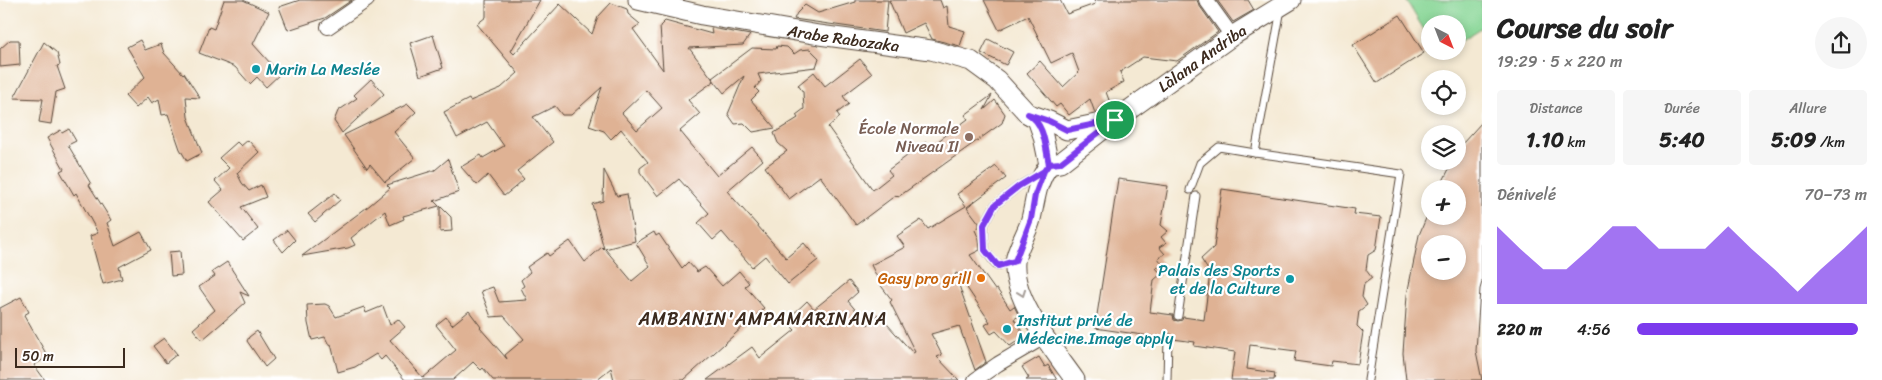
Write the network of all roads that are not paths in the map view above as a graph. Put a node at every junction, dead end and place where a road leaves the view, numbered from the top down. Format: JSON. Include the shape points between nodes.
{"nodes":[{"id":1,"x":368,"y":0,"type":"edge"},
{"id":2,"x":1206,"y":0,"type":"edge"},
{"id":3,"x":642,"y":1,"type":"edge"},
{"id":4,"x":1286,"y":3,"type":"edge"},
{"id":5,"x":328,"y":28,"type":"dead end"},
{"id":6,"x":1232,"y":36,"type":"junction"},
{"id":7,"x":1028,"y":114,"type":"junction"},
{"id":8,"x":1115,"y":120,"type":"junction"},
{"id":9,"x":1255,"y":153,"type":"junction"},
{"id":10,"x":1047,"y":168,"type":"junction"},
{"id":11,"x":1190,"y":190,"type":"dead end"},
{"id":12,"x":1196,"y":196,"type":"dead end"},
{"id":13,"x":1015,"y":261,"type":"junction"},
{"id":14,"x":1178,"y":316,"type":"dead end"},
{"id":15,"x":1044,"y":337,"type":"junction"},
{"id":16,"x":1168,"y":338,"type":"dead end"},
{"id":17,"x":975,"y":380,"type":"edge"},
{"id":18,"x":1075,"y":380,"type":"edge"},
{"id":19,"x":1167,"y":380,"type":"edge"},
{"id":20,"x":1368,"y":380,"type":"edge"}],
"edges":[{"from":1,"to":5,"type":"street"},
{"from":2,"to":6,"type":"street"},
{"from":3,"to":7,"type":"street","name":"Arabe Rabozaka","via":[[768,27],[931,50],[971,61],[997,80]]},
{"from":4,"to":6,"type":"street","name":"Làlana Andriba"},
{"from":4,"to":9,"type":"lane"},
{"from":6,"to":8,"type":"street","name":"Làlana Andriba"},
{"from":7,"to":8,"type":"street","via":[[1067,130]]},
{"from":7,"to":10,"type":"street","name":"Arabe Rabozaka","via":[[1037,119],[1043,136]]},
{"from":8,"to":10,"type":"street","name":"Làlana Andriba","via":[[1060,163]]},
{"from":9,"to":11,"type":"lane","via":[[1219,147],[1200,164]]},
{"from":9,"to":20,"type":"lane","via":[[1401,174]]},
{"from":10,"to":13,"type":"street","via":[[1035,195],[1031,219]]},
{"from":10,"to":13,"type":"lane","via":[[995,205],[984,225],[985,250],[998,266]]},
{"from":12,"to":14,"type":"lane"},
{"from":13,"to":15,"type":"street","one_way":true,"via":[[1020,294]]},
{"from":15,"to":17,"type":"street"},
{"from":15,"to":18,"type":"street"},
{"from":16,"to":19,"type":"lane"}]}
